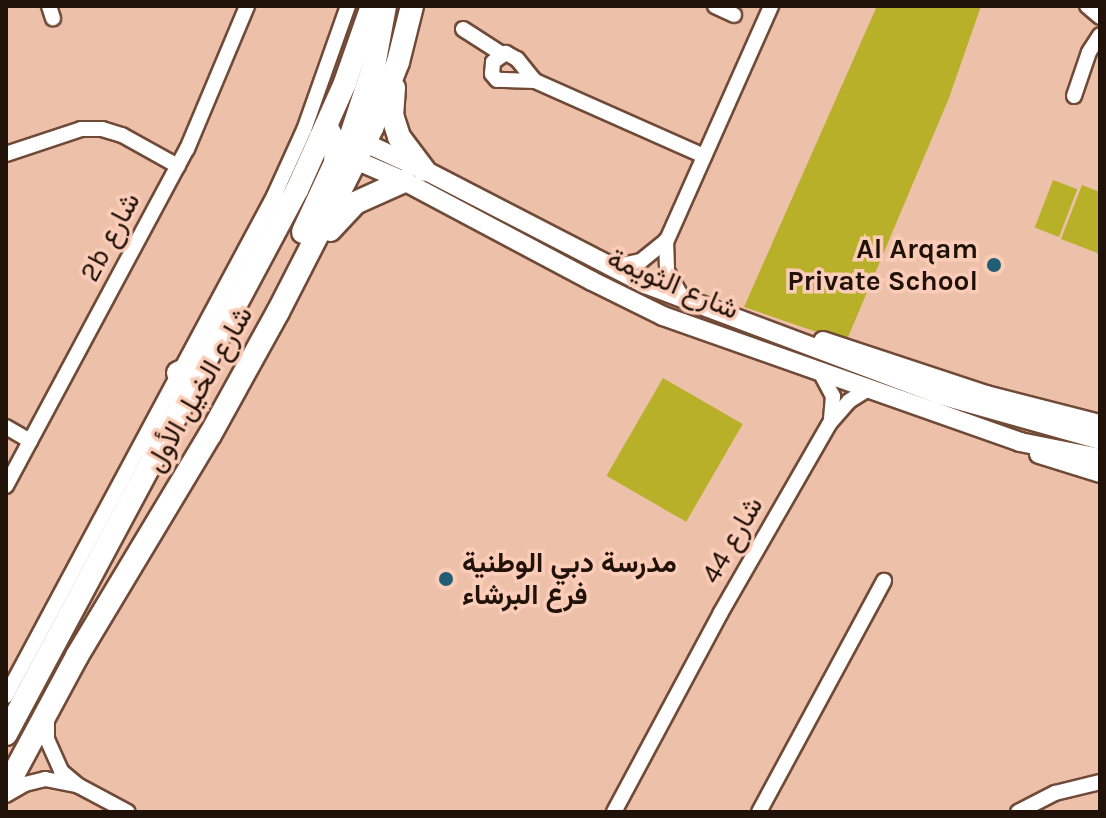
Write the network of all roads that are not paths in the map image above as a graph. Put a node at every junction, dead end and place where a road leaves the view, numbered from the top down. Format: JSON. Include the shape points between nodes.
{"nodes":[{"id":1,"x":247,"y":6,"type":"edge"},
{"id":2,"x":348,"y":6,"type":"edge"},
{"id":3,"x":372,"y":6,"type":"edge"},
{"id":4,"x":385,"y":6,"type":"edge"},
{"id":5,"x":412,"y":6,"type":"edge"},
{"id":6,"x":715,"y":6,"type":"edge"},
{"id":7,"x":771,"y":6,"type":"edge"},
{"id":8,"x":1087,"y":6,"type":"edge"},
{"id":9,"x":734,"y":15,"type":"dead end"},
{"id":10,"x":1100,"y":17,"type":"edge"},
{"id":11,"x":463,"y":29,"type":"dead end"},
{"id":12,"x":1100,"y":35,"type":"edge"},
{"id":13,"x":502,"y":54,"type":"junction"},
{"id":14,"x":398,"y":62,"type":"junction"},
{"id":15,"x":535,"y":81,"type":"junction"},
{"id":16,"x":1074,"y":96,"type":"dead end"},
{"id":17,"x":342,"y":144,"type":"junction"},
{"id":18,"x":6,"y":154,"type":"edge"},
{"id":19,"x":704,"y":156,"type":"junction"},
{"id":20,"x":178,"y":166,"type":"junction"},
{"id":21,"x":424,"y":170,"type":"junction"},
{"id":22,"x":404,"y":181,"type":"junction"},
{"id":23,"x":667,"y":240,"type":"junction"},
{"id":24,"x":608,"y":267,"type":"junction"},
{"id":25,"x":297,"y":276,"type":"junction"},
{"id":26,"x":683,"y":299,"type":"junction"},
{"id":27,"x":278,"y":312,"type":"junction"},
{"id":28,"x":791,"y":340,"type":"junction"},
{"id":29,"x":205,"y":362,"type":"junction"},
{"id":30,"x":819,"y":370,"type":"junction"},
{"id":31,"x":178,"y":373,"type":"junction"},
{"id":32,"x":870,"y":388,"type":"junction"},
{"id":33,"x":830,"y":423,"type":"junction"},
{"id":34,"x":1100,"y":424,"type":"edge"},
{"id":35,"x":6,"y":427,"type":"edge"},
{"id":36,"x":1100,"y":440,"type":"edge"},
{"id":37,"x":30,"y":441,"type":"junction"},
{"id":38,"x":1020,"y":442,"type":"junction"},
{"id":39,"x":1100,"y":458,"type":"edge"},
{"id":40,"x":1100,"y":473,"type":"edge"},
{"id":41,"x":6,"y":486,"type":"edge"},
{"id":42,"x":884,"y":581,"type":"dead end"},
{"id":43,"x":6,"y":696,"type":"edge"},
{"id":44,"x":48,"y":709,"type":"junction"},
{"id":45,"x":6,"y":734,"type":"edge"},
{"id":46,"x":1100,"y":782,"type":"edge"},
{"id":47,"x":79,"y":786,"type":"junction"},
{"id":48,"x":6,"y":788,"type":"edge"},
{"id":49,"x":6,"y":795,"type":"edge"},
{"id":50,"x":128,"y":812,"type":"edge"},
{"id":51,"x":614,"y":812,"type":"edge"},
{"id":52,"x":759,"y":812,"type":"edge"},
{"id":53,"x":1018,"y":812,"type":"edge"}],
"edges":[{"from":1,"to":20,"type":"street","name":"2b شارع"},
{"from":2,"to":31,"type":"street","via":[[285,174]]},
{"from":3,"to":17,"type":"main road","name":"شارع الخيل الأول"},
{"from":4,"to":17,"type":"main road","via":[[374,66]]},
{"from":5,"to":14,"type":"main road","name":"شارع الخيل الأول"},
{"from":6,"to":9,"type":"street"},
{"from":7,"to":19,"type":"street"},
{"from":8,"to":10,"type":"street"},
{"from":11,"to":13,"type":"street"},
{"from":12,"to":16,"type":"street"},
{"from":13,"to":15,"type":"street","via":[[513,56]]},
{"from":13,"to":15,"type":"street","via":[[491,65],[497,80]]},
{"from":14,"to":17,"type":"main road","name":"شارع الخيل الأول"},
{"from":14,"to":21,"type":"main road","via":[[392,115],[399,137]]},
{"from":15,"to":19,"type":"street"},
{"from":17,"to":21,"type":"street","name":"شارع الثويمة"},
{"from":17,"to":22,"type":"street","name":"شارع الثويمة"},
{"from":17,"to":25,"type":"main road","name":"شارع الخيل الأول"},
{"from":17,"to":27,"type":"main road","via":[[288,266]]},
{"from":17,"to":29,"type":"main road","name":"شارع الخيل الأول"},
{"from":18,"to":20,"type":"street","via":[[81,129],[102,129]]},
{"from":19,"to":23,"type":"street"},
{"from":20,"to":37,"type":"street","name":"2b شارع"},
{"from":21,"to":24,"type":"street","name":"شارع الثويمة"},
{"from":22,"to":25,"type":"main road","via":[[348,209]]},
{"from":22,"to":30,"type":"street","name":"شارع الثويمة","via":[[639,305]]},
{"from":23,"to":24,"type":"street","via":[[641,261]]},
{"from":23,"to":26,"type":"street","via":[[667,271]]},
{"from":24,"to":26,"type":"street","name":"شارع الثويمة"},
{"from":25,"to":27,"type":"main road","name":"شارع الخيل الأول"},
{"from":26,"to":28,"type":"street","name":"شارع الثويمة"},
{"from":27,"to":44,"type":"main road","name":"شارع الخيل الأول"},
{"from":28,"to":34,"type":"street","name":"شارع الثويمة","via":[[817,339],[1001,400]]},
{"from":28,"to":36,"type":"street","name":"شارع الثويمة","via":[[955,400]]},
{"from":29,"to":31,"type":"main road"},
{"from":29,"to":45,"type":"main road","name":"شارع الخيل الأول"},
{"from":30,"to":32,"type":"street","name":"شارع الثويمة"},
{"from":30,"to":33,"type":"street","via":[[833,396]]},
{"from":31,"to":43,"type":"street"},
{"from":32,"to":33,"type":"street","name":"شارع 44","via":[[849,401]]},
{"from":32,"to":38,"type":"street","name":"شارع الثويمة"},
{"from":33,"to":51,"type":"street","name":"شارع 44"},
{"from":35,"to":37,"type":"street"},
{"from":37,"to":41,"type":"street","name":"2b شارع"},
{"from":38,"to":39,"type":"street","name":"شارع الثويمة"},
{"from":38,"to":40,"type":"street","name":"شارع الثويمة","via":[[1039,454]]},
{"from":42,"to":52,"type":"street"},
{"from":44,"to":47,"type":"street","via":[[50,750],[61,771]]},
{"from":44,"to":48,"type":"main road","name":"شارع الخيل الأول"},
{"from":46,"to":53,"type":"street","via":[[1055,793]]},
{"from":47,"to":49,"type":"street","via":[[45,779]]},
{"from":47,"to":50,"type":"street"}]}
